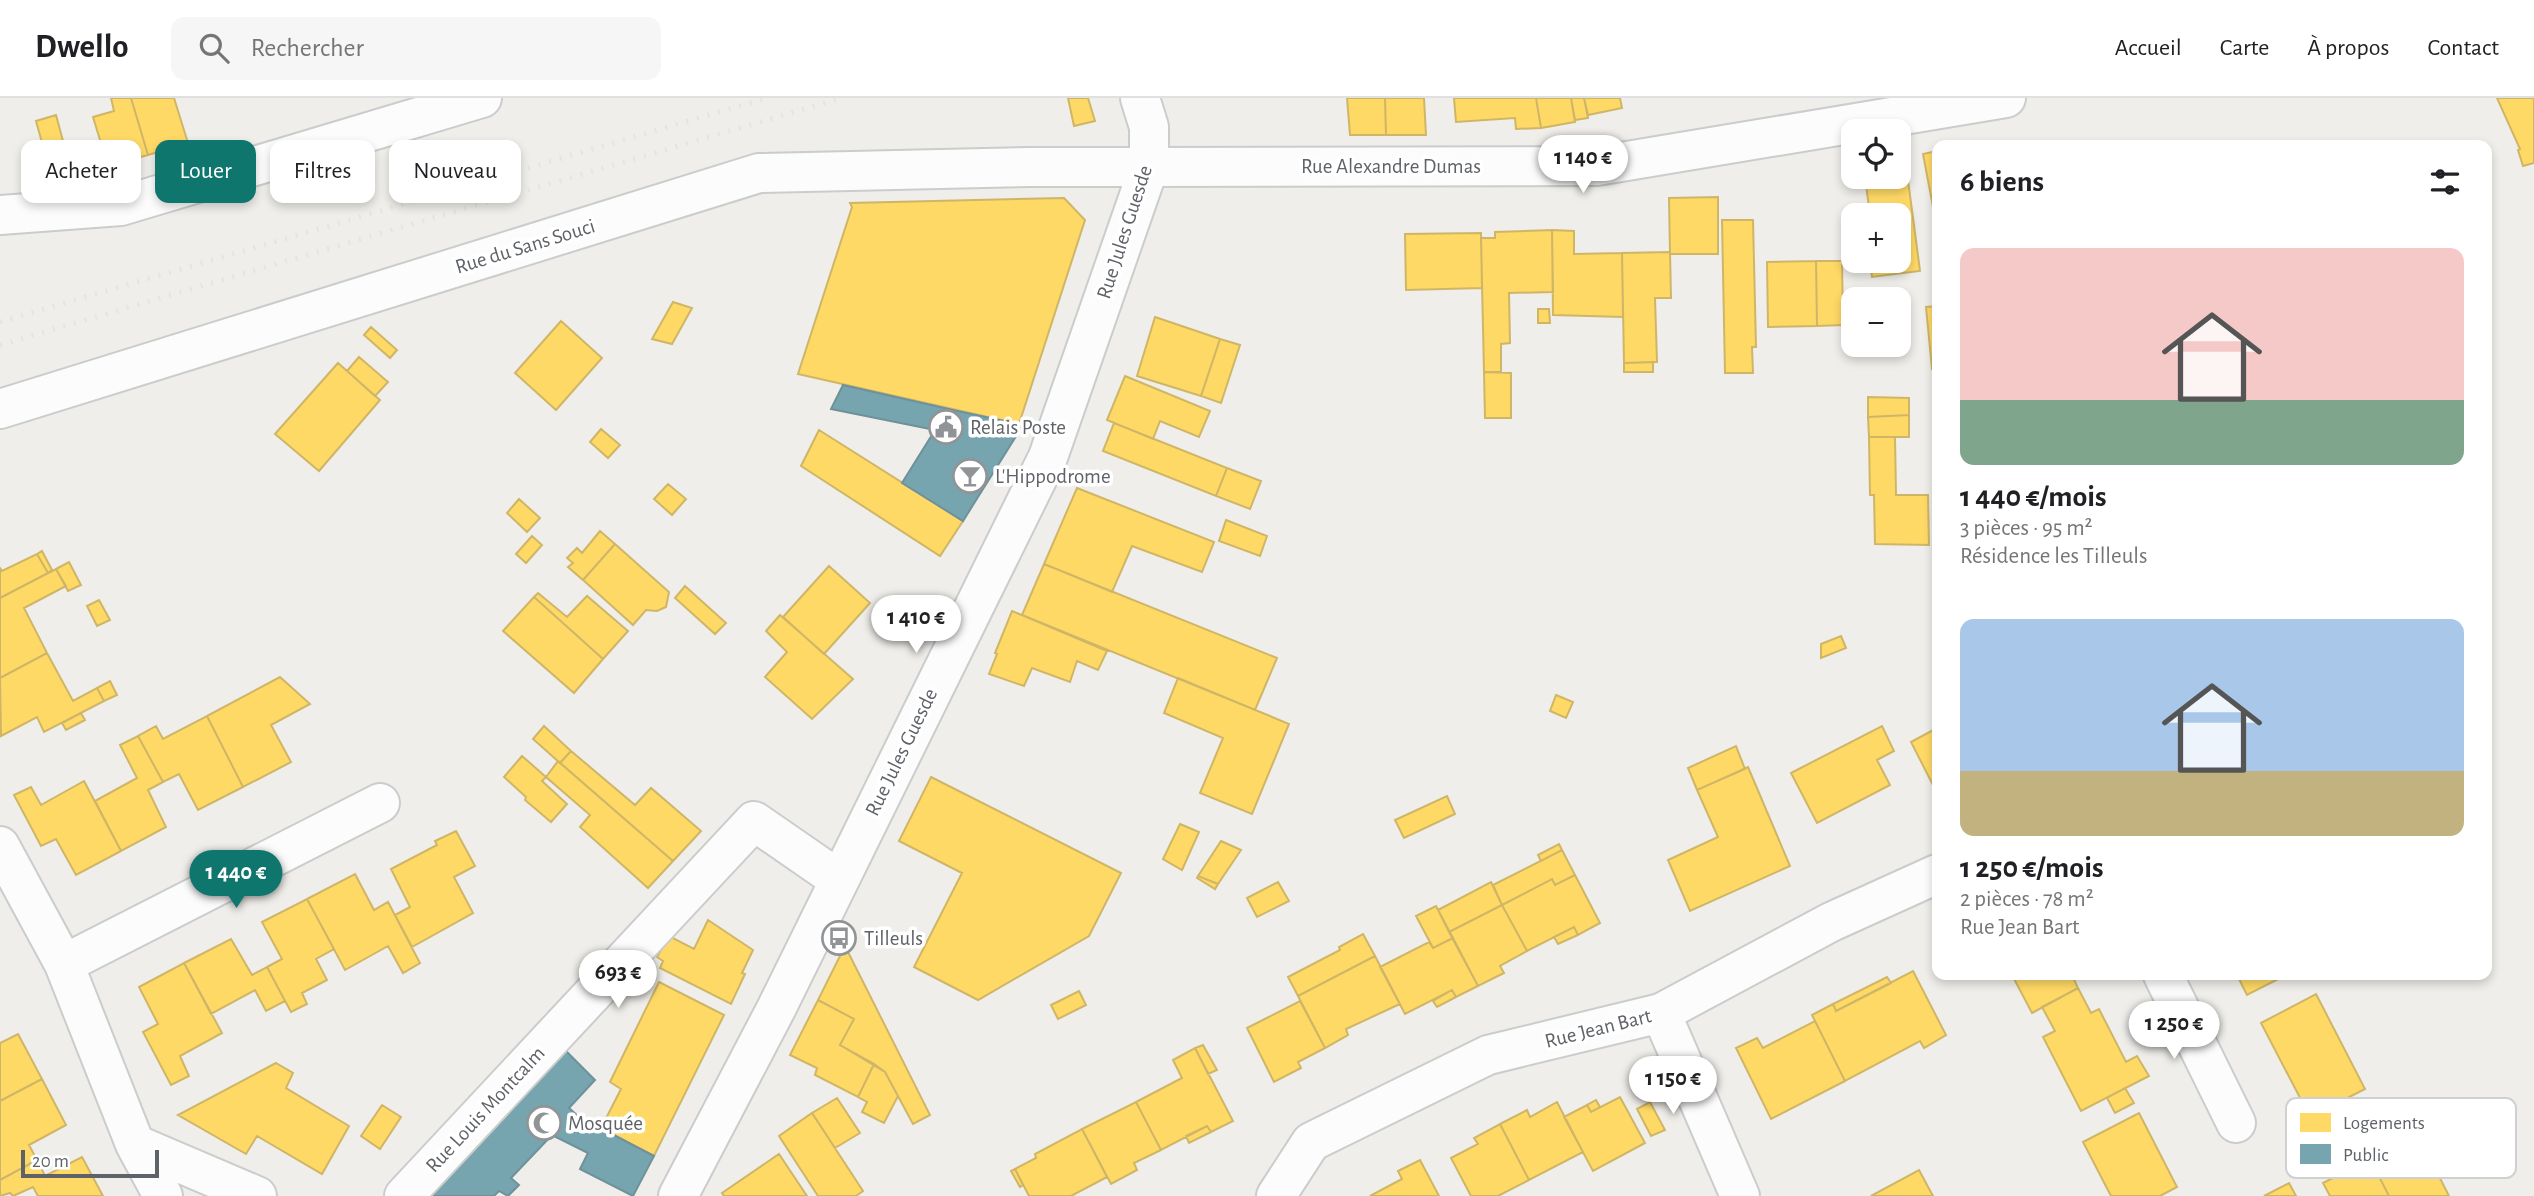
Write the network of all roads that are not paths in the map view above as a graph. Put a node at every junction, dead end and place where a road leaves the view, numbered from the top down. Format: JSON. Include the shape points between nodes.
{"nodes":[{"id":1,"x":482,"y":98,"type":"edge"},
{"id":2,"x":1140,"y":98,"type":"edge"},
{"id":3,"x":2007,"y":98,"type":"edge"},
{"id":4,"x":1149,"y":167,"type":"junction"},
{"id":5,"x":0,"y":215,"type":"edge"},
{"id":6,"x":0,"y":409,"type":"edge"},
{"id":7,"x":380,"y":803,"type":"dead end"},
{"id":8,"x":0,"y":846,"type":"edge"},
{"id":9,"x":1932,"y":876,"type":"edge"},
{"id":10,"x":838,"y":879,"type":"junction"},
{"id":11,"x":64,"y":964,"type":"junction"},
{"id":12,"x":2165,"y":980,"type":"edge"},
{"id":13,"x":1661,"y":1013,"type":"junction"},
{"id":14,"x":2236,"y":1123,"type":"dead end"},
{"id":15,"x":135,"y":1144,"type":"junction"},
{"id":16,"x":163,"y":1196,"type":"edge"},
{"id":17,"x":257,"y":1196,"type":"edge"},
{"id":18,"x":404,"y":1196,"type":"edge"},
{"id":19,"x":678,"y":1196,"type":"edge"},
{"id":20,"x":1276,"y":1196,"type":"edge"},
{"id":21,"x":1740,"y":1196,"type":"edge"}],
"edges":[{"from":1,"to":5,"type":"street","via":[[121,206]]},
{"from":2,"to":4,"type":"street","name":"Rue Jules Guesde","via":[[1149,127]]},
{"from":3,"to":4,"type":"street","name":"Rue Alexandre Dumas","via":[[1597,166]]},
{"from":4,"to":6,"type":"street","name":"Rue du Sans Souci","via":[[759,173]]},
{"from":4,"to":10,"type":"street","name":"Rue Jules Guesde","via":[[1048,457]]},
{"from":7,"to":11,"type":"street"},
{"from":8,"to":11,"type":"street"},
{"from":9,"to":13,"type":"street","name":"Rue Jean Bart","via":[[1831,922]]},
{"from":10,"to":18,"type":"street","name":"Rue Louis Montcalm","via":[[754,821]]},
{"from":10,"to":19,"type":"street","name":"Rue Jules Guesde"},
{"from":11,"to":15,"type":"street"},
{"from":12,"to":14,"type":"street"},
{"from":13,"to":20,"type":"street","name":"Rue Jean Bart","via":[[1488,1055],[1311,1142]]},
{"from":13,"to":21,"type":"street"},
{"from":15,"to":16,"type":"street"},
{"from":15,"to":17,"type":"street"}]}
